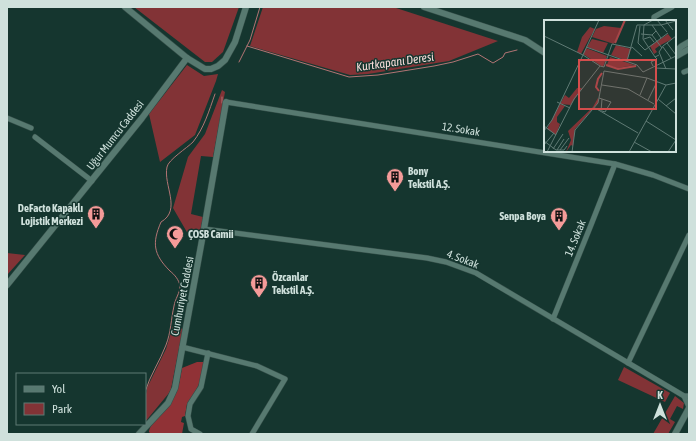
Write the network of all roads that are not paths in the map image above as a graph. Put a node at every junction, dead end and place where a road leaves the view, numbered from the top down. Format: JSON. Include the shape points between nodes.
{"nodes":[{"id":1,"x":125,"y":7,"type":"edge"},
{"id":2,"x":246,"y":7,"type":"edge"},
{"id":3,"x":424,"y":7,"type":"edge"},
{"id":4,"x":672,"y":7,"type":"edge"},
{"id":5,"x":439,"y":9,"type":"edge"},
{"id":6,"x":654,"y":20,"type":"edge"},
{"id":7,"x":689,"y":42,"type":"edge"},
{"id":8,"x":689,"y":49,"type":"edge"},
{"id":9,"x":676,"y":51,"type":"edge"},
{"id":10,"x":544,"y":52,"type":"edge"},
{"id":11,"x":676,"y":56,"type":"edge"},
{"id":12,"x":187,"y":58,"type":"junction"},
{"id":13,"x":226,"y":102,"type":"joint"},
{"id":14,"x":7,"y":118,"type":"edge"},
{"id":15,"x":30,"y":128,"type":"dead end"},
{"id":16,"x":35,"y":137,"type":"dead end"},
{"id":17,"x":614,"y":164,"type":"junction"},
{"id":18,"x":92,"y":181,"type":"junction"},
{"id":19,"x":689,"y":189,"type":"edge"},
{"id":20,"x":204,"y":229,"type":"junction"},
{"id":21,"x":689,"y":235,"type":"edge"},
{"id":22,"x":7,"y":285,"type":"edge"},
{"id":23,"x":553,"y":319,"type":"junction"},
{"id":24,"x":182,"y":347,"type":"junction"},
{"id":25,"x":208,"y":353,"type":"junction"},
{"id":26,"x":628,"y":363,"type":"junction"},
{"id":27,"x":686,"y":396,"type":"edge"},
{"id":28,"x":689,"y":407,"type":"edge"},
{"id":29,"x":140,"y":434,"type":"edge"},
{"id":30,"x":200,"y":434,"type":"edge"},
{"id":31,"x":252,"y":434,"type":"edge"},
{"id":32,"x":675,"y":434,"type":"edge"}],
"edges":[{"from":1,"to":12,"type":"street"},
{"from":2,"to":12,"type":"street","via":[[235,42],[225,60],[218,66],[205,69]]},
{"from":3,"to":5,"type":"street"},
{"from":4,"to":6,"type":"street","via":[[654,17]]},
{"from":5,"to":10,"type":"street","via":[[525,40]]},
{"from":7,"to":9,"type":"street"},
{"from":8,"to":11,"type":"street"},
{"from":12,"to":18,"type":"street","name":"Uğur Mumcu Caddesi"},
{"from":13,"to":17,"type":"street","name":"12. Sokak"},
{"from":13,"to":20,"type":"street","name":"Cumhuriyet Caddesi"},
{"from":14,"to":15,"type":"street"},
{"from":16,"to":18,"type":"street"},
{"from":17,"to":19,"type":"street","name":"12. Sokak"},
{"from":17,"to":23,"type":"street","name":"14. Sokak"},
{"from":18,"to":22,"type":"street","name":"Uğur Mumcu Caddesi"},
{"from":20,"to":23,"type":"street","name":"4. Sokak","via":[[446,262],[476,273]]},
{"from":20,"to":24,"type":"street","name":"Cumhuriyet Caddesi"},
{"from":21,"to":26,"type":"street"},
{"from":23,"to":26,"type":"street","name":"4. Sokak"},
{"from":24,"to":25,"type":"street"},
{"from":24,"to":29,"type":"street","name":"Cumhuriyet Caddesi","via":[[177,381],[171,398]]},
{"from":25,"to":30,"type":"street","via":[[201,387],[190,404],[188,416],[191,429]]},
{"from":25,"to":31,"type":"street","via":[[256,366],[285,378]]},
{"from":26,"to":27,"type":"street","name":"4. Sokak"},
{"from":27,"to":28,"type":"street"},
{"from":28,"to":32,"type":"street"}]}
